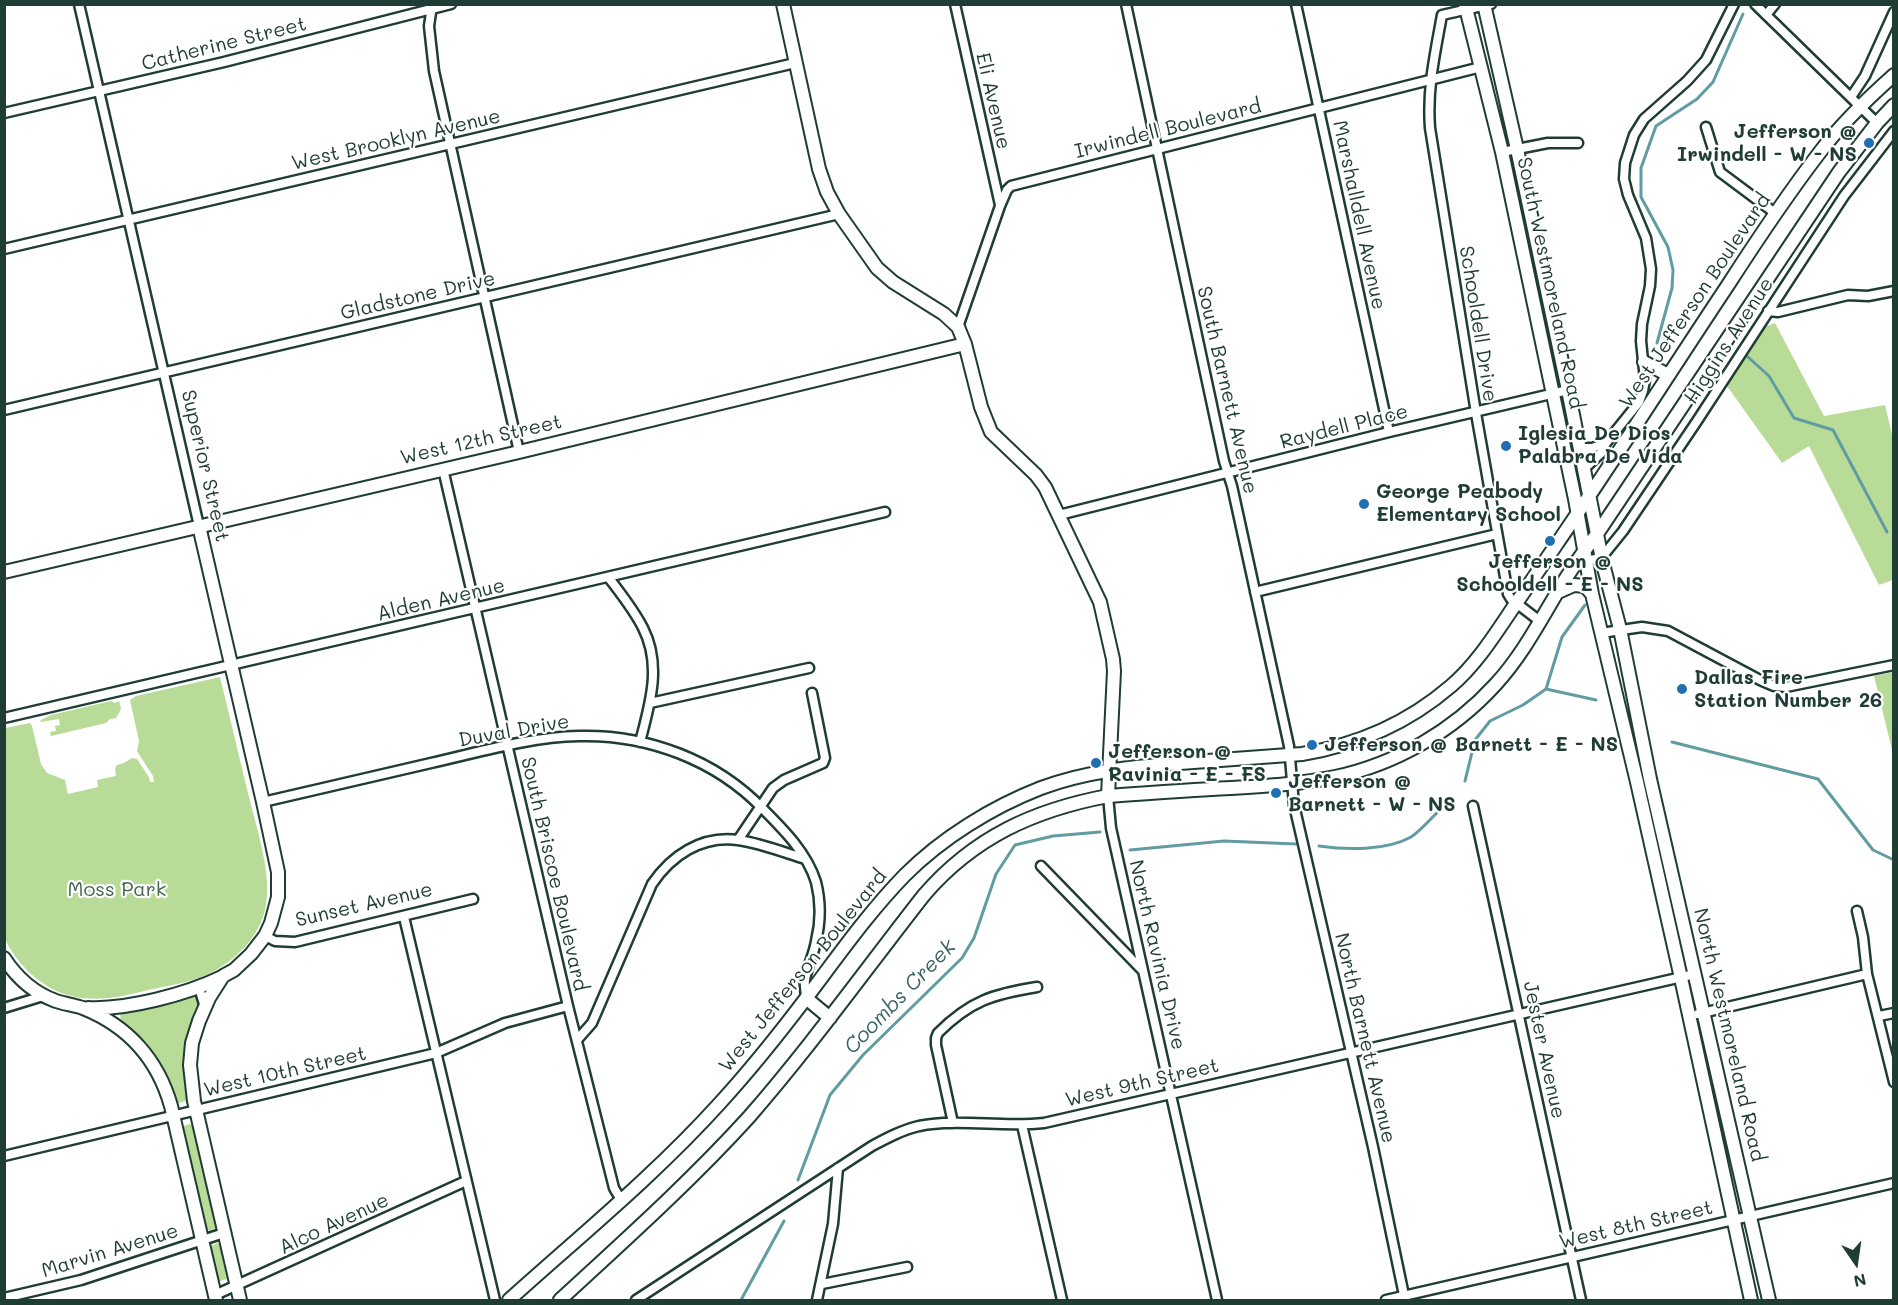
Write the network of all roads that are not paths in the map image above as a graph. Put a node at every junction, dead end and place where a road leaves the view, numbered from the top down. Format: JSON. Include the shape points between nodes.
{"nodes":[{"id":1,"x":79,"y":4,"type":"edge"},
{"id":2,"x":450,"y":4,"type":"edge"},
{"id":3,"x":783,"y":4,"type":"edge"},
{"id":4,"x":955,"y":4,"type":"edge"},
{"id":5,"x":1126,"y":4,"type":"edge"},
{"id":6,"x":1296,"y":4,"type":"edge"},
{"id":7,"x":1444,"y":4,"type":"edge"},
{"id":8,"x":1734,"y":4,"type":"edge"},
{"id":9,"x":1755,"y":4,"type":"edge"},
{"id":10,"x":1775,"y":4,"type":"edge"},
{"id":11,"x":1486,"y":5,"type":"edge"},
{"id":12,"x":432,"y":7,"type":"edge"},
{"id":13,"x":1466,"y":7,"type":"edge"},
{"id":14,"x":1893,"y":12,"type":"edge"},
{"id":15,"x":1442,"y":15,"type":"junction"},
{"id":16,"x":1766,"y":15,"type":"junction"},
{"id":17,"x":795,"y":63,"type":"junction"},
{"id":18,"x":1480,"y":67,"type":"junction"},
{"id":19,"x":1893,"y":75,"type":"edge"},
{"id":20,"x":1430,"y":80,"type":"junction"},
{"id":21,"x":99,"y":91,"type":"junction"},
{"id":22,"x":1855,"y":102,"type":"junction"},
{"id":23,"x":1893,"y":105,"type":"edge"},
{"id":24,"x":1319,"y":108,"type":"junction"},
{"id":25,"x":4,"y":113,"type":"edge"},
{"id":26,"x":1877,"y":123,"type":"junction"},
{"id":27,"x":1706,"y":127,"type":"dead end"},
{"id":28,"x":1893,"y":131,"type":"edge"},
{"id":29,"x":1578,"y":143,"type":"dead end"},
{"id":30,"x":451,"y":144,"type":"junction"},
{"id":31,"x":1157,"y":149,"type":"junction"},
{"id":32,"x":1517,"y":149,"type":"junction"},
{"id":33,"x":1502,"y":152,"type":"junction"},
{"id":34,"x":1000,"y":206,"type":"junction"},
{"id":35,"x":1775,"y":213,"type":"junction"},
{"id":36,"x":839,"y":214,"type":"junction"},
{"id":37,"x":128,"y":220,"type":"junction"},
{"id":38,"x":4,"y":249,"type":"edge"},
{"id":39,"x":1893,"y":291,"type":"edge"},
{"id":40,"x":483,"y":297,"type":"junction"},
{"id":41,"x":1768,"y":311,"type":"junction"},
{"id":42,"x":958,"y":327,"type":"junction"},
{"id":43,"x":965,"y":344,"type":"junction"},
{"id":44,"x":1644,"y":362,"type":"junction"},
{"id":45,"x":163,"y":372,"type":"junction"},
{"id":46,"x":1668,"y":375,"type":"junction"},
{"id":47,"x":1568,"y":390,"type":"junction"},
{"id":48,"x":1553,"y":394,"type":"junction"},
{"id":49,"x":4,"y":410,"type":"edge"},
{"id":50,"x":1476,"y":412,"type":"junction"},
{"id":51,"x":1389,"y":432,"type":"junction"},
{"id":52,"x":1606,"y":443,"type":"junction"},
{"id":53,"x":1580,"y":448,"type":"junction"},
{"id":54,"x":519,"y":452,"type":"junction"},
{"id":55,"x":1585,"y":468,"type":"junction"},
{"id":56,"x":443,"y":469,"type":"junction"},
{"id":57,"x":1228,"y":473,"type":"junction"},
{"id":58,"x":1590,"y":496,"type":"junction"},
{"id":59,"x":885,"y":512,"type":"dead end"},
{"id":60,"x":1578,"y":513,"type":"junction"},
{"id":61,"x":1059,"y":516,"type":"junction"},
{"id":62,"x":199,"y":526,"type":"junction"},
{"id":63,"x":1497,"y":534,"type":"junction"},
{"id":64,"x":1597,"y":534,"type":"junction"},
{"id":65,"x":1586,"y":556,"type":"junction"},
{"id":66,"x":1602,"y":557,"type":"junction"},
{"id":67,"x":4,"y":572,"type":"edge"},
{"id":68,"x":609,"y":578,"type":"junction"},
{"id":69,"x":1255,"y":592,"type":"junction"},
{"id":70,"x":1557,"y":592,"type":"junction"},
{"id":71,"x":1592,"y":594,"type":"junction"},
{"id":72,"x":1516,"y":603,"type":"junction"},
{"id":73,"x":475,"y":608,"type":"junction"},
{"id":74,"x":1541,"y":622,"type":"junction"},
{"id":75,"x":1620,"y":629,"type":"junction"},
{"id":76,"x":1601,"y":633,"type":"junction"},
{"id":77,"x":230,"y":665,"type":"junction"},
{"id":78,"x":1893,"y":665,"type":"edge"},
{"id":79,"x":809,"y":668,"type":"dead end"},
{"id":80,"x":812,"y":693,"type":"dead end"},
{"id":81,"x":650,"y":703,"type":"junction"},
{"id":82,"x":4,"y":718,"type":"edge"},
{"id":83,"x":640,"y":742,"type":"junction"},
{"id":84,"x":507,"y":745,"type":"junction"},
{"id":85,"x":1290,"y":755,"type":"junction"},
{"id":86,"x":1110,"y":770,"type":"junction"},
{"id":87,"x":1650,"y":779,"type":"joint"},
{"id":88,"x":1637,"y":782,"type":"joint"},
{"id":89,"x":1291,"y":784,"type":"junction"},
{"id":90,"x":1108,"y":796,"type":"junction"},
{"id":91,"x":263,"y":802,"type":"junction"},
{"id":92,"x":760,"y":806,"type":"junction"},
{"id":93,"x":1473,"y":806,"type":"dead end"},
{"id":94,"x":738,"y":840,"type":"junction"},
{"id":95,"x":805,"y":859,"type":"junction"},
{"id":96,"x":1041,"y":866,"type":"dead end"},
{"id":97,"x":473,"y":899,"type":"dead end"},
{"id":98,"x":1857,"y":911,"type":"dead end"},
{"id":99,"x":404,"y":917,"type":"junction"},
{"id":100,"x":264,"y":936,"type":"junction"},
{"id":101,"x":4,"y":958,"type":"edge"},
{"id":102,"x":1144,"y":972,"type":"junction"},
{"id":103,"x":1695,"y":974,"type":"junction"},
{"id":104,"x":1867,"y":974,"type":"junction"},
{"id":105,"x":223,"y":976,"type":"junction"},
{"id":106,"x":1681,"y":978,"type":"junction"},
{"id":107,"x":1036,"y":987,"type":"dead end"},
{"id":108,"x":198,"y":988,"type":"junction"},
{"id":109,"x":43,"y":996,"type":"junction"},
{"id":110,"x":806,"y":998,"type":"junction"},
{"id":111,"x":568,"y":1006,"type":"junction"},
{"id":112,"x":81,"y":1007,"type":"junction"},
{"id":113,"x":120,"y":1007,"type":"junction"},
{"id":114,"x":205,"y":1007,"type":"junction"},
{"id":115,"x":4,"y":1008,"type":"edge"},
{"id":116,"x":1704,"y":1012,"type":"junction"},
{"id":117,"x":1893,"y":1013,"type":"edge"},
{"id":118,"x":1520,"y":1014,"type":"junction"},
{"id":119,"x":1689,"y":1016,"type":"junction"},
{"id":120,"x":1879,"y":1016,"type":"junction"},
{"id":121,"x":830,"y":1018,"type":"junction"},
{"id":122,"x":116,"y":1025,"type":"junction"},
{"id":123,"x":577,"y":1040,"type":"junction"},
{"id":124,"x":436,"y":1053,"type":"junction"},
{"id":125,"x":1351,"y":1053,"type":"junction"},
{"id":126,"x":1893,"y":1082,"type":"edge"},
{"id":127,"x":1171,"y":1094,"type":"junction"},
{"id":128,"x":196,"y":1111,"type":"junction"},
{"id":129,"x":174,"y":1116,"type":"junction"},
{"id":130,"x":953,"y":1123,"type":"junction"},
{"id":131,"x":1022,"y":1125,"type":"junction"},
{"id":132,"x":4,"y":1155,"type":"edge"},
{"id":133,"x":838,"y":1168,"type":"junction"},
{"id":134,"x":466,"y":1181,"type":"junction"},
{"id":135,"x":1893,"y":1183,"type":"edge"},
{"id":136,"x":621,"y":1200,"type":"junction"},
{"id":137,"x":1750,"y":1216,"type":"junction"},
{"id":138,"x":1733,"y":1220,"type":"junction"},
{"id":139,"x":224,"y":1233,"type":"junction"},
{"id":140,"x":202,"y":1240,"type":"junction"},
{"id":141,"x":1572,"y":1258,"type":"junction"},
{"id":142,"x":907,"y":1267,"type":"dead end"},
{"id":143,"x":822,"y":1284,"type":"junction"},
{"id":144,"x":237,"y":1286,"type":"junction"},
{"id":145,"x":4,"y":1298,"type":"edge"},
{"id":146,"x":216,"y":1298,"type":"edge"},
{"id":147,"x":1404,"y":1298,"type":"edge"},
{"id":148,"x":240,"y":1300,"type":"edge"},
{"id":149,"x":495,"y":1300,"type":"edge"},
{"id":150,"x":509,"y":1300,"type":"edge"},
{"id":151,"x":560,"y":1300,"type":"edge"},
{"id":152,"x":636,"y":1300,"type":"edge"},
{"id":153,"x":817,"y":1300,"type":"edge"},
{"id":154,"x":1062,"y":1300,"type":"edge"},
{"id":155,"x":1217,"y":1300,"type":"edge"},
{"id":156,"x":1386,"y":1300,"type":"edge"},
{"id":157,"x":1581,"y":1300,"type":"edge"},
{"id":158,"x":1751,"y":1300,"type":"edge"},
{"id":159,"x":1769,"y":1300,"type":"edge"}],
"edges":[{"from":1,"to":21,"type":"street","name":"Superior Street"},
{"from":2,"to":12,"type":"street","name":"Catherine Street"},
{"from":3,"to":17,"type":"main road"},
{"from":4,"to":34,"type":"street","name":"Eli Avenue"},
{"from":5,"to":31,"type":"street","name":"South Barnett Avenue"},
{"from":6,"to":24,"type":"street","name":"Marshalldell Avenue"},
{"from":7,"to":15,"type":"street","name":"Schooldell Drive"},
{"from":8,"to":44,"type":"street","via":[[1706,60],[1637,128],[1625,163],[1628,195],[1650,252],[1650,286],[1641,341]]},
{"from":9,"to":16,"type":"street"},
{"from":10,"to":16,"type":"street"},
{"from":11,"to":13,"type":"street"},
{"from":11,"to":32,"type":"main road","name":"South Westmoreland Road"},
{"from":12,"to":21,"type":"street","name":"Catherine Street"},
{"from":12,"to":30,"type":"street","via":[[431,54]]},
{"from":13,"to":15,"type":"street"},
{"from":13,"to":18,"type":"main road","name":"South Westmoreland Road"},
{"from":14,"to":22,"type":"street"},
{"from":15,"to":20,"type":"street","name":"Schooldell Drive"},
{"from":16,"to":22,"type":"street"},
{"from":17,"to":30,"type":"street","name":"West Brooklyn Avenue"},
{"from":17,"to":36,"type":"main road","via":[[822,180]]},
{"from":18,"to":20,"type":"street","name":"Irwindell Boulevard"},
{"from":18,"to":33,"type":"main road","name":"South Westmoreland Road"},
{"from":19,"to":22,"type":"main road","name":"West Jefferson Boulevard"},
{"from":20,"to":24,"type":"street","name":"Irwindell Boulevard"},
{"from":20,"to":50,"type":"street","name":"Schooldell Drive","via":[[1430,128]]},
{"from":21,"to":25,"type":"street","name":"Catherine Street"},
{"from":21,"to":37,"type":"street","name":"Superior Street"},
{"from":22,"to":26,"type":"street"},
{"from":22,"to":35,"type":"main road","name":"West Jefferson Boulevard"},
{"from":23,"to":26,"type":"main road"},
{"from":24,"to":31,"type":"street","name":"Irwindell Boulevard"},
{"from":24,"to":51,"type":"street","name":"Marshalldell Avenue"},
{"from":26,"to":64,"type":"main road","via":[[1839,172]]},
{"from":27,"to":35,"type":"street","via":[[1720,172]]},
{"from":28,"to":41,"type":"street","name":"Higgins Avenue","via":[[1844,196]]},
{"from":29,"to":32,"type":"street"},
{"from":30,"to":37,"type":"street","name":"West Brooklyn Avenue"},
{"from":30,"to":40,"type":"street"},
{"from":31,"to":34,"type":"street","name":"Irwindell Boulevard","via":[[1018,183],[1007,190]]},
{"from":31,"to":57,"type":"street","name":"South Barnett Avenue"},
{"from":32,"to":33,"type":"street"},
{"from":32,"to":47,"type":"main road","name":"South Westmoreland Road"},
{"from":33,"to":48,"type":"main road","name":"South Westmoreland Road"},
{"from":34,"to":42,"type":"street","name":"Irwindell Boulevard"},
{"from":35,"to":46,"type":"main road","name":"West Jefferson Boulevard"},
{"from":36,"to":40,"type":"street","name":"Gladstone Drive"},
{"from":36,"to":42,"type":"main road","via":[[885,276]]},
{"from":37,"to":38,"type":"street","name":"West Brooklyn Avenue"},
{"from":37,"to":45,"type":"street","name":"Superior Street"},
{"from":39,"to":41,"type":"street","via":[[1848,295]]},
{"from":40,"to":45,"type":"street","name":"Gladstone Drive"},
{"from":40,"to":54,"type":"street"},
{"from":41,"to":66,"type":"street","name":"Higgins Avenue","via":[[1651,490]]},
{"from":42,"to":43,"type":"main road"},
{"from":43,"to":54,"type":"main road","name":"West 12th Street"},
{"from":43,"to":61,"type":"main road","via":[[991,432],[1036,475]]},
{"from":44,"to":46,"type":"main road"},
{"from":44,"to":52,"type":"street","via":[[1645,380],[1639,402]]},
{"from":45,"to":49,"type":"street","name":"Gladstone Drive"},
{"from":45,"to":62,"type":"street","name":"Superior Street"},
{"from":46,"to":58,"type":"main road","name":"West Jefferson Boulevard"},
{"from":47,"to":48,"type":"street","name":"Raydell Place"},
{"from":47,"to":53,"type":"main road","name":"South Westmoreland Road"},
{"from":48,"to":50,"type":"street","name":"Raydell Place"},
{"from":48,"to":60,"type":"main road","name":"South Westmoreland Road"},
{"from":50,"to":51,"type":"street","name":"Raydell Place"},
{"from":50,"to":63,"type":"street","name":"Schooldell Drive"},
{"from":51,"to":57,"type":"street","name":"Raydell Place"},
{"from":52,"to":53,"type":"street"},
{"from":52,"to":55,"type":"street"},
{"from":53,"to":55,"type":"main road","name":"South Westmoreland Road"},
{"from":54,"to":56,"type":"main road","name":"West 12th Street"},
{"from":55,"to":58,"type":"main road","name":"South Westmoreland Road"},
{"from":56,"to":62,"type":"main road","name":"West 12th Street"},
{"from":56,"to":73,"type":"street","name":"South Briscoe Boulevard"},
{"from":57,"to":61,"type":"street","name":"Raydell Place"},
{"from":57,"to":69,"type":"street","name":"South Barnett Avenue"},
{"from":58,"to":60,"type":"main road","name":"West Jefferson Boulevard"},
{"from":58,"to":64,"type":"main road","name":"South Westmoreland Road"},
{"from":59,"to":68,"type":"street","name":"Alden Avenue"},
{"from":60,"to":65,"type":"main road","name":"South Westmoreland Road"},
{"from":60,"to":72,"type":"main road","name":"West Jefferson Boulevard"},
{"from":61,"to":86,"type":"main road","via":[[1100,602],[1113,659]]},
{"from":62,"to":67,"type":"main road","name":"West 12th Street"},
{"from":62,"to":77,"type":"main road","name":"Superior Street"},
{"from":63,"to":69,"type":"street"},
{"from":63,"to":72,"type":"street","name":"Schooldell Drive","via":[[1508,594]]},
{"from":64,"to":65,"type":"main road"},
{"from":64,"to":66,"type":"main road","name":"South Westmoreland Road"},
{"from":65,"to":66,"type":"street"},
{"from":65,"to":70,"type":"main road"},
{"from":65,"to":71,"type":"main road","name":"South Westmoreland Road"},
{"from":66,"to":75,"type":"main road","name":"South Westmoreland Road"},
{"from":68,"to":73,"type":"street","name":"Alden Avenue"},
{"from":68,"to":81,"type":"street","via":[[649,643],[654,673]]},
{"from":69,"to":85,"type":"street","name":"South Barnett Avenue"},
{"from":70,"to":71,"type":"main road","via":[[1574,585],[1585,586]]},
{"from":70,"to":74,"type":"main road"},
{"from":71,"to":76,"type":"main road","name":"South Westmoreland Road"},
{"from":72,"to":74,"type":"street","name":"Schooldell Drive"},
{"from":72,"to":85,"type":"main road","name":"West Jefferson Boulevard","via":[[1464,673],[1426,706],[1353,742]]},
{"from":73,"to":77,"type":"street","name":"Alden Avenue"},
{"from":73,"to":84,"type":"street","name":"South Briscoe Boulevard"},
{"from":74,"to":89,"type":"main road","via":[[1495,685],[1442,731],[1359,771]]},
{"from":75,"to":76,"type":"street"},
{"from":75,"to":78,"type":"street","via":[[1668,631],[1774,686],[1786,687]]},
{"from":75,"to":87,"type":"main road","name":"South Westmoreland Road"},
{"from":76,"to":88,"type":"main road","name":"South Westmoreland Road"},
{"from":77,"to":82,"type":"street","name":"Alden Avenue"},
{"from":77,"to":91,"type":"main road","name":"Superior Street"},
{"from":79,"to":81,"type":"street"},
{"from":80,"to":92,"type":"street","via":[[823,763],[772,788]]},
{"from":81,"to":83,"type":"street"},
{"from":83,"to":84,"type":"street","name":"Duval Drive","via":[[579,736]]},
{"from":83,"to":92,"type":"street","name":"Duval Drive","via":[[686,755],[711,768]]},
{"from":84,"to":91,"type":"street","name":"Duval Drive"},
{"from":84,"to":111,"type":"street","name":"South Briscoe Boulevard"},
{"from":85,"to":86,"type":"main road","name":"West Jefferson Boulevard"},
{"from":85,"to":89,"type":"street","name":"South Barnett Avenue"},
{"from":86,"to":90,"type":"main road"},
{"from":86,"to":110,"type":"main road","name":"West Jefferson Boulevard","via":[[1039,789],[949,839],[899,882]]},
{"from":87,"to":103,"type":"main road","name":"North Westmoreland Road"},
{"from":88,"to":106,"type":"main road","name":"North Westmoreland Road"},
{"from":89,"to":90,"type":"main road"},
{"from":89,"to":125,"type":"street","name":"North Barnett Avenue"},
{"from":90,"to":102,"type":"street","name":"North Ravinia Drive","via":[[1111,828]]},
{"from":90,"to":121,"type":"main road","via":[[1045,811],[995,835],[962,858],[924,895]]},
{"from":91,"to":100,"type":"main road","name":"Superior Street","via":[[278,883],[275,912]]},
{"from":92,"to":94,"type":"street"},
{"from":92,"to":95,"type":"street","name":"Duval Drive"},
{"from":93,"to":118,"type":"street","name":"Jester Avenue"},
{"from":94,"to":95,"type":"street"},
{"from":94,"to":123,"type":"street","via":[[710,841],[681,853],[663,868],[652,884],[592,1023]]},
{"from":95,"to":110,"type":"street","name":"Duval Drive","via":[[820,903],[816,942],[805,981]]},
{"from":96,"to":102,"type":"street"},
{"from":97,"to":99,"type":"street","name":"Sunset Avenue"},
{"from":98,"to":104,"type":"street"},
{"from":99,"to":100,"type":"street","name":"Sunset Avenue","via":[[295,942],[275,942]]},
{"from":99,"to":124,"type":"street"},
{"from":100,"to":105,"type":"main road","name":"Superior Street","via":[[251,954]]},
{"from":101,"to":109,"type":"main road","via":[[23,981]]},
{"from":102,"to":127,"type":"street","name":"North Ravinia Drive"},
{"from":103,"to":106,"type":"street","name":"West 9th Street"},
{"from":103,"to":116,"type":"main road","name":"North Westmoreland Road"},
{"from":104,"to":116,"type":"street"},
{"from":104,"to":120,"type":"street"},
{"from":105,"to":108,"type":"main road"},
{"from":105,"to":114,"type":"main road"},
{"from":106,"to":118,"type":"street","name":"West 9th Street"},
{"from":106,"to":119,"type":"main road","name":"North Westmoreland Road"},
{"from":107,"to":130,"type":"street","via":[[984,998],[938,1033],[936,1045]]},
{"from":108,"to":113,"type":"main road"},
{"from":108,"to":114,"type":"street"},
{"from":109,"to":112,"type":"main road"},
{"from":109,"to":115,"type":"street"},
{"from":110,"to":121,"type":"main road"},
{"from":110,"to":136,"type":"main road","name":"West Jefferson Boulevard","via":[[721,1102]]},
{"from":111,"to":123,"type":"street","name":"South Briscoe Boulevard"},
{"from":111,"to":124,"type":"street","name":"West 10th Street","via":[[505,1023]]},
{"from":112,"to":113,"type":"main road"},
{"from":112,"to":122,"type":"main road"},
{"from":113,"to":122,"type":"street"},
{"from":114,"to":128,"type":"main road","via":[[192,1043],[190,1065]]},
{"from":116,"to":119,"type":"street"},
{"from":116,"to":137,"type":"main road","name":"North Westmoreland Road"},
{"from":117,"to":120,"type":"street"},
{"from":118,"to":125,"type":"street","name":"West 9th Street"},
{"from":118,"to":141,"type":"street","name":"Jester Avenue"},
{"from":119,"to":138,"type":"main road","name":"North Westmoreland Road"},
{"from":120,"to":126,"type":"street"},
{"from":121,"to":151,"type":"main road","via":[[727,1141]]},
{"from":122,"to":129,"type":"main road","via":[[153,1062]]},
{"from":123,"to":136,"type":"street","name":"South Briscoe Boulevard","via":[[614,1188]]},
{"from":124,"to":128,"type":"street","name":"West 10th Street"},
{"from":124,"to":134,"type":"street"},
{"from":125,"to":127,"type":"street","name":"West 9th Street"},
{"from":125,"to":147,"type":"street","name":"North Barnett Avenue"},
{"from":127,"to":131,"type":"street","name":"West 9th Street"},
{"from":127,"to":155,"type":"street","name":"North Ravinia Drive"},
{"from":128,"to":129,"type":"street","name":"West 10th Street"},
{"from":128,"to":139,"type":"main road"},
{"from":129,"to":132,"type":"street","name":"West 10th Street"},
{"from":129,"to":140,"type":"main road"},
{"from":130,"to":131,"type":"street","name":"West 9th Street"},
{"from":130,"to":133,"type":"street","name":"West 9th Street","via":[[902,1131]]},
{"from":131,"to":154,"type":"street"},
{"from":133,"to":143,"type":"street","via":[[834,1224]]},
{"from":133,"to":152,"type":"street","name":"West 9th Street"},
{"from":134,"to":144,"type":"street","name":"Alco Avenue"},
{"from":134,"to":149,"type":"street"},
{"from":135,"to":137,"type":"street","name":"West 8th Street"},
{"from":136,"to":150,"type":"main road","name":"West Jefferson Boulevard"},
{"from":137,"to":138,"type":"street","name":"West 8th Street"},
{"from":137,"to":159,"type":"main road","name":"North Westmoreland Road"},
{"from":138,"to":141,"type":"street","name":"West 8th Street"},
{"from":138,"to":158,"type":"main road","name":"North Westmoreland Road"},
{"from":139,"to":140,"type":"street","name":"Marvin Avenue"},
{"from":139,"to":144,"type":"main road"},
{"from":140,"to":145,"type":"street","name":"Marvin Avenue","via":[[81,1280]]},
{"from":140,"to":146,"type":"main road"},
{"from":141,"to":147,"type":"street","name":"West 8th Street"},
{"from":141,"to":157,"type":"street","name":"Jester Avenue"},
{"from":142,"to":143,"type":"street"},
{"from":143,"to":153,"type":"street"},
{"from":144,"to":146,"type":"street","name":"Alco Avenue"},
{"from":144,"to":148,"type":"main road"},
{"from":147,"to":156,"type":"street","name":"West 8th Street"}]}
